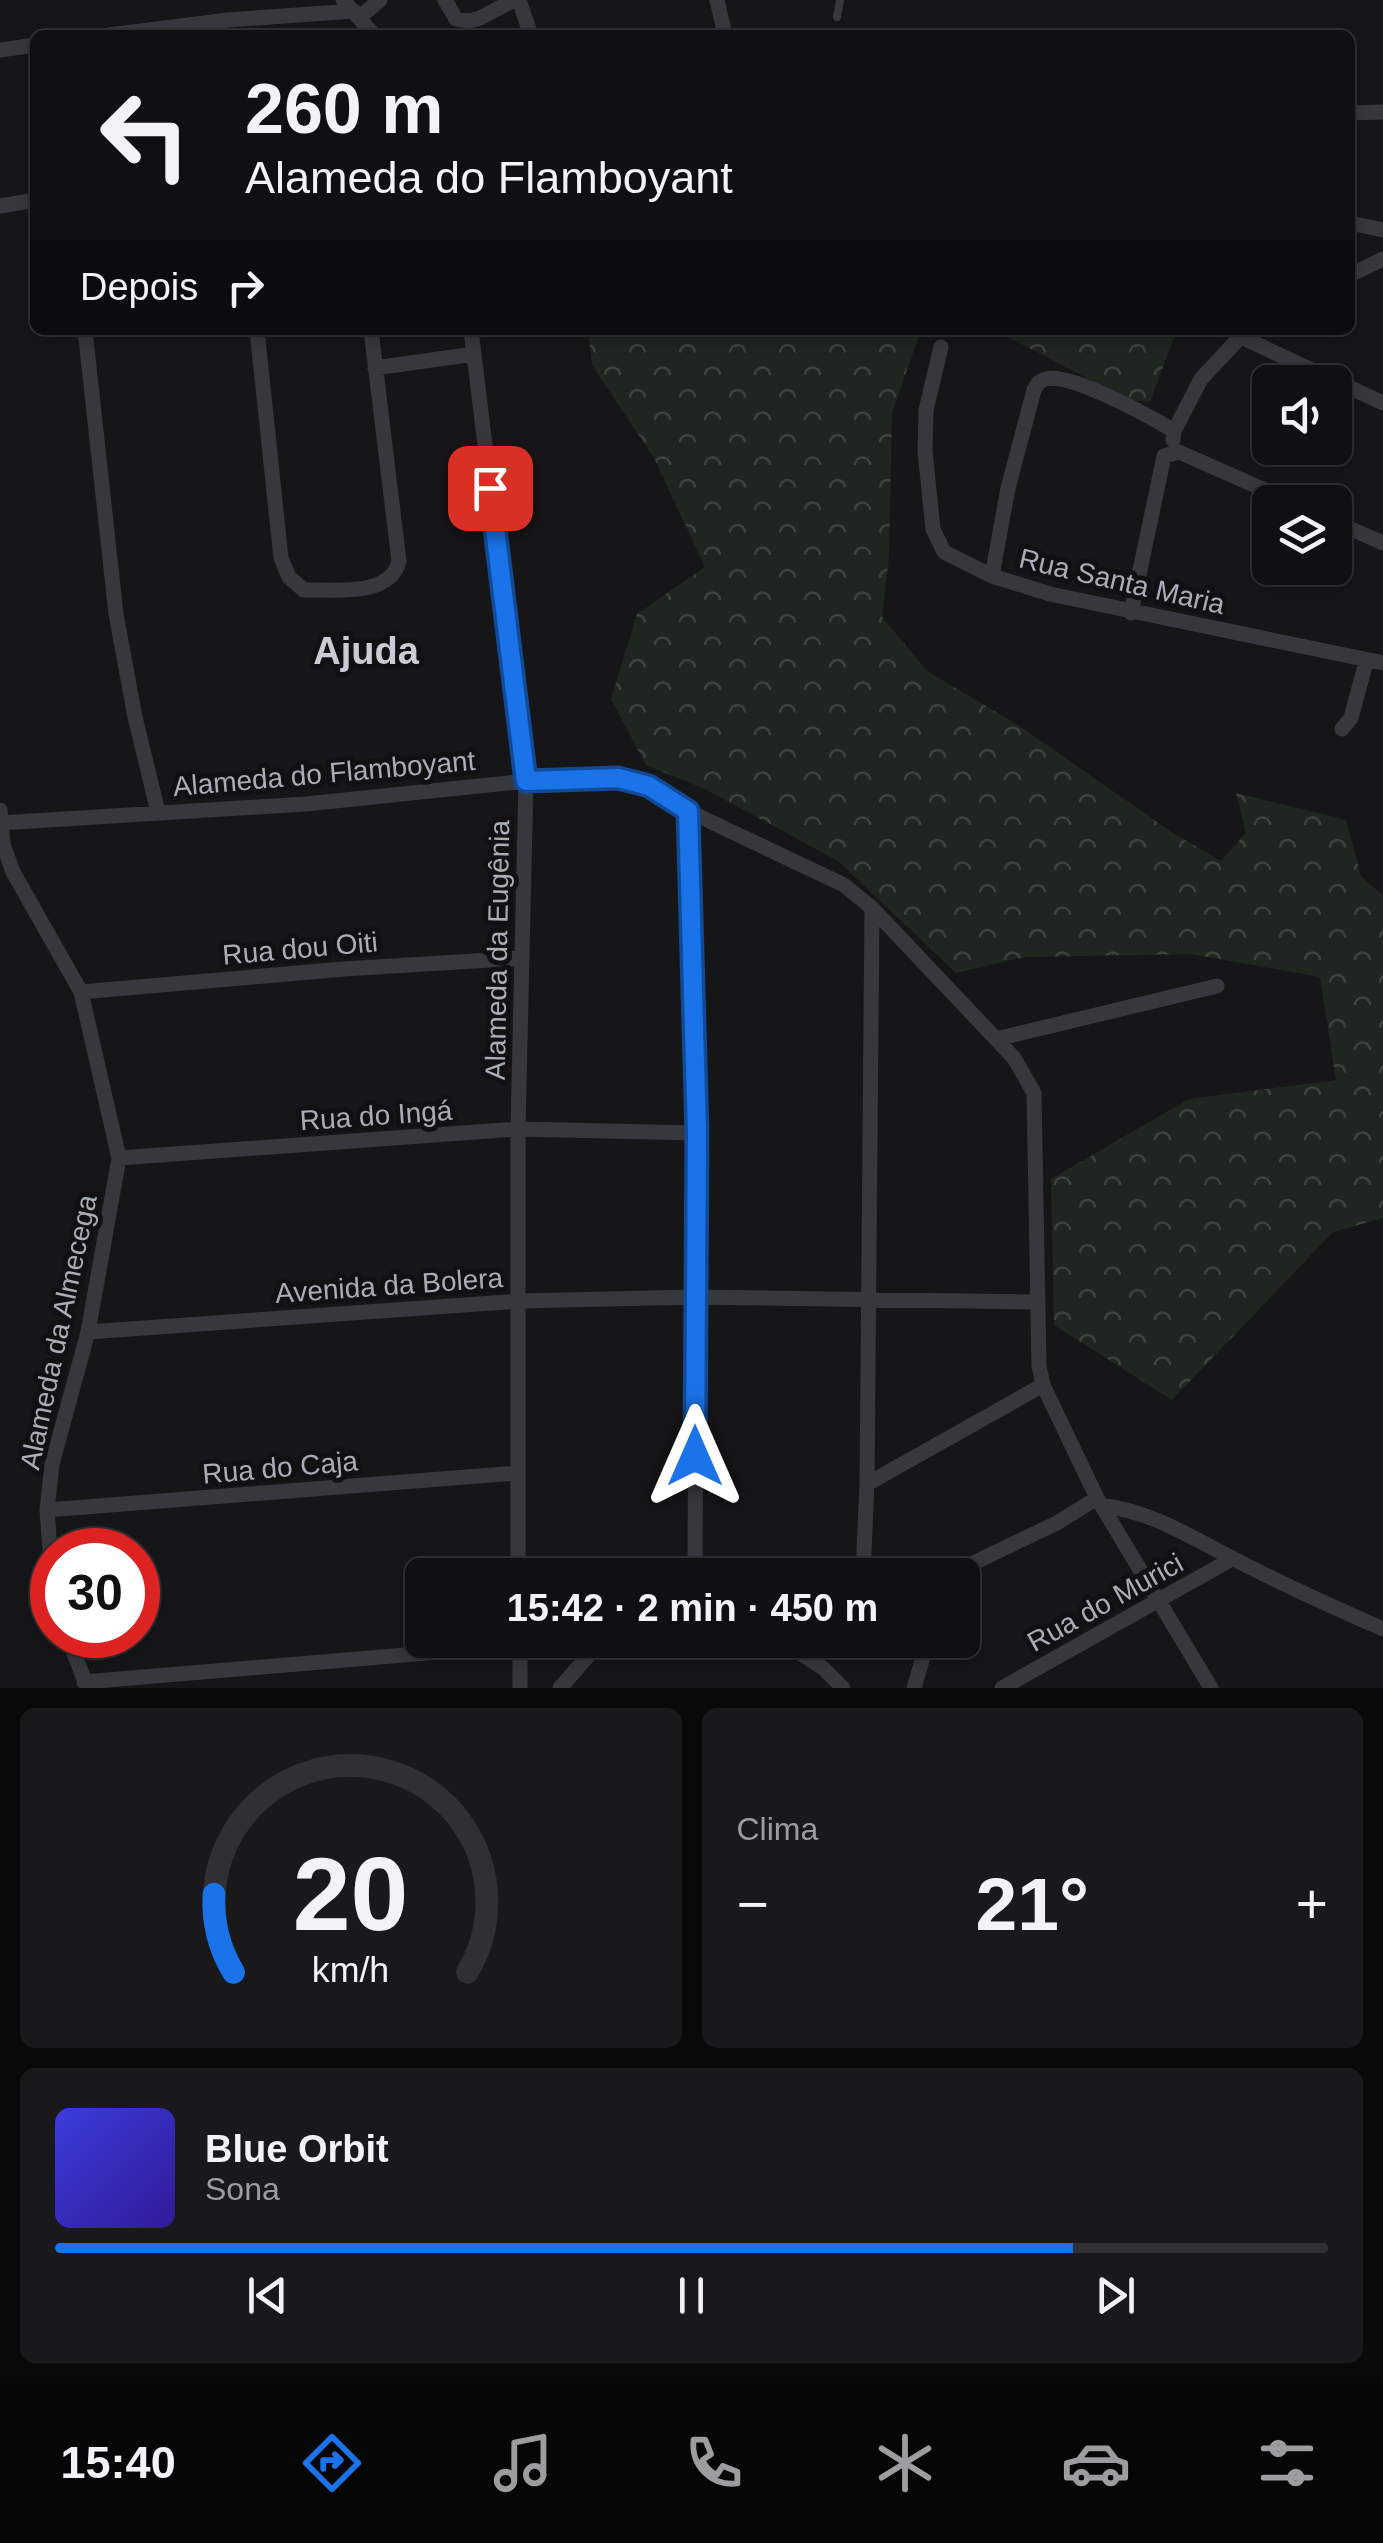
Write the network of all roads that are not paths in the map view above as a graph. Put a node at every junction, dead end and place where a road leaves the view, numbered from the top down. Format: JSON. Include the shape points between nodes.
{"nodes":[{"id":1,"x":380,"y":0,"type":"edge"},
{"id":2,"x":445,"y":0,"type":"edge"},
{"id":3,"x":516,"y":0,"type":"edge"},
{"id":4,"x":717,"y":0,"type":"edge"},
{"id":5,"x":840,"y":0,"type":"edge"},
{"id":6,"x":353,"y":9,"type":"edge"},
{"id":7,"x":837,"y":17,"type":"dead end"},
{"id":8,"x":149,"y":30,"type":"edge"},
{"id":9,"x":370,"y":30,"type":"edge"},
{"id":10,"x":529,"y":30,"type":"edge"},
{"id":11,"x":724,"y":30,"type":"edge"},
{"id":12,"x":30,"y":46,"type":"edge"},
{"id":13,"x":0,"y":50,"type":"edge"},
{"id":14,"x":1383,"y":112,"type":"edge"},
{"id":15,"x":1355,"y":113,"type":"edge"},
{"id":16,"x":30,"y":201,"type":"edge"},
{"id":17,"x":0,"y":206,"type":"edge"},
{"id":18,"x":1355,"y":224,"type":"edge"},
{"id":19,"x":1383,"y":230,"type":"edge"},
{"id":20,"x":1383,"y":259,"type":"edge"},
{"id":21,"x":1355,"y":273,"type":"edge"},
{"id":22,"x":86,"y":335,"type":"edge"},
{"id":23,"x":259,"y":335,"type":"edge"},
{"id":24,"x":371,"y":335,"type":"edge"},
{"id":25,"x":472,"y":335,"type":"edge"},
{"id":26,"x":1241,"y":335,"type":"edge"},
{"id":27,"x":1247,"y":335,"type":"edge"},
{"id":28,"x":940,"y":347,"type":"dead end"},
{"id":29,"x":474,"y":354,"type":"junction"},
{"id":30,"x":375,"y":368,"type":"junction"},
{"id":31,"x":1383,"y":404,"type":"edge"},
{"id":32,"x":1174,"y":430,"type":"junction"},
{"id":33,"x":1172,"y":452,"type":"junction"},
{"id":34,"x":1253,"y":485,"type":"edge"},
{"id":35,"x":1352,"y":529,"type":"edge"},
{"id":36,"x":1383,"y":542,"type":"edge"},
{"id":37,"x":992,"y":576,"type":"junction"},
{"id":38,"x":1130,"y":614,"type":"junction"},
{"id":39,"x":1374,"y":663,"type":"edge"},
{"id":40,"x":1342,"y":729,"type":"dead end"},
{"id":41,"x":526,"y":781,"type":"junction"},
{"id":42,"x":688,"y":811,"type":"junction"},
{"id":43,"x":158,"y":812,"type":"junction"},
{"id":44,"x":1,"y":818,"type":"edge"},
{"id":45,"x":872,"y":908,"type":"junction"},
{"id":46,"x":522,"y":958,"type":"junction"},
{"id":47,"x":1216,"y":986,"type":"dead end"},
{"id":48,"x":81,"y":992,"type":"junction"},
{"id":49,"x":996,"y":1039,"type":"junction"},
{"id":50,"x":518,"y":1129,"type":"junction"},
{"id":51,"x":697,"y":1133,"type":"junction"},
{"id":52,"x":119,"y":1158,"type":"junction"},
{"id":53,"x":695,"y":1297,"type":"junction"},
{"id":54,"x":868,"y":1299,"type":"junction"},
{"id":55,"x":519,"y":1301,"type":"junction"},
{"id":56,"x":1038,"y":1302,"type":"junction"},
{"id":57,"x":88,"y":1332,"type":"junction"},
{"id":58,"x":1043,"y":1385,"type":"junction"},
{"id":59,"x":517,"y":1473,"type":"junction"},
{"id":60,"x":867,"y":1484,"type":"junction"},
{"id":61,"x":1099,"y":1502,"type":"junction"},
{"id":62,"x":47,"y":1510,"type":"junction"},
{"id":63,"x":48,"y":1528,"type":"edge"},
{"id":64,"x":518,"y":1558,"type":"edge"},
{"id":65,"x":694,"y":1558,"type":"edge"},
{"id":66,"x":864,"y":1558,"type":"edge"},
{"id":67,"x":1232,"y":1559,"type":"junction"},
{"id":68,"x":980,"y":1560,"type":"edge"},
{"id":69,"x":1161,"y":1601,"type":"junction"},
{"id":70,"x":1377,"y":1626,"type":"edge"},
{"id":71,"x":1383,"y":1644,"type":"edge"},
{"id":72,"x":405,"y":1653,"type":"edge"},
{"id":73,"x":76,"y":1658,"type":"edge"},
{"id":74,"x":520,"y":1658,"type":"edge"},
{"id":75,"x":586,"y":1658,"type":"edge"},
{"id":76,"x":808,"y":1658,"type":"edge"},
{"id":77,"x":923,"y":1658,"type":"edge"},
{"id":78,"x":86,"y":1685,"type":"edge"},
{"id":79,"x":520,"y":1688,"type":"edge"},
{"id":80,"x":560,"y":1688,"type":"edge"},
{"id":81,"x":843,"y":1688,"type":"edge"},
{"id":82,"x":914,"y":1688,"type":"edge"},
{"id":83,"x":1002,"y":1688,"type":"edge"},
{"id":84,"x":1210,"y":1688,"type":"edge"}],
"edges":[{"from":1,"to":6,"type":"street"},
{"from":2,"to":3,"type":"street","via":[[456,19],[470,22]]},
{"from":3,"to":10,"type":"street"},
{"from":4,"to":11,"type":"street"},
{"from":5,"to":7,"type":"lane"},
{"from":6,"to":8,"type":"street"},
{"from":6,"to":9,"type":"street"},
{"from":12,"to":13,"type":"street"},
{"from":14,"to":15,"type":"street"},
{"from":16,"to":17,"type":"street"},
{"from":18,"to":19,"type":"street"},
{"from":20,"to":21,"type":"street"},
{"from":22,"to":43,"type":"street","via":[[116,614]]},
{"from":23,"to":30,"type":"street","via":[[281,558],[288,577],[304,590],[376,586],[397,570]]},
{"from":24,"to":30,"type":"street"},
{"from":25,"to":29,"type":"street","name":"Alameda da Eugênia"},
{"from":26,"to":32,"type":"street","via":[[1201,378]]},
{"from":27,"to":31,"type":"street"},
{"from":28,"to":37,"type":"street","name":"Rua Santa Maria","via":[[926,410],[933,529],[944,552]]},
{"from":29,"to":30,"type":"street"},
{"from":29,"to":41,"type":"street","name":"Alameda da Eugênia"},
{"from":32,"to":33,"type":"street"},
{"from":32,"to":37,"type":"street","via":[[1069,382],[1041,381],[1008,488]]},
{"from":33,"to":34,"type":"street"},
{"from":33,"to":38,"type":"street","via":[[1160,467]]},
{"from":35,"to":36,"type":"street"},
{"from":37,"to":38,"type":"street","name":"Rua Santa Maria"},
{"from":38,"to":39,"type":"street","name":"Rua Santa Maria"},
{"from":39,"to":40,"type":"street"},
{"from":41,"to":42,"type":"street","name":"Alameda do Flamboyant","via":[[618,778],[649,786]]},
{"from":41,"to":43,"type":"street","name":"Alameda do Flamboyant"},
{"from":41,"to":46,"type":"street","name":"Alameda da Eugênia"},
{"from":42,"to":45,"type":"street","name":"Alameda do Flamboyant","via":[[816,870]]},
{"from":42,"to":51,"type":"street"},
{"from":43,"to":44,"type":"street","name":"Alameda do Flamboyant"},
{"from":44,"to":48,"type":"street","name":"Alameda da Almecega","via":[[13,872]]},
{"from":45,"to":49,"type":"street","name":"Alameda do Flamboyant"},
{"from":45,"to":54,"type":"street"},
{"from":46,"to":48,"type":"street","name":"Rua dou Oiti"},
{"from":46,"to":50,"type":"street","name":"Alameda da Eugênia"},
{"from":47,"to":49,"type":"street"},
{"from":48,"to":52,"type":"street","name":"Alameda da Almecega"},
{"from":49,"to":56,"type":"street","name":"Alameda do Flamboyant","via":[[1034,1093]]},
{"from":50,"to":51,"type":"street","name":"Rua do Ingá"},
{"from":50,"to":52,"type":"street","name":"Rua do Ingá"},
{"from":50,"to":55,"type":"street","name":"Alameda da Eugênia"},
{"from":51,"to":53,"type":"street"},
{"from":52,"to":57,"type":"street","name":"Alameda da Almecega"},
{"from":53,"to":54,"type":"street","name":"Avenida da Bolera"},
{"from":53,"to":55,"type":"street","name":"Avenida da Bolera"},
{"from":53,"to":65,"type":"street"},
{"from":54,"to":56,"type":"street","name":"Avenida da Bolera"},
{"from":54,"to":60,"type":"street"},
{"from":55,"to":57,"type":"street","name":"Avenida da Bolera"},
{"from":55,"to":59,"type":"street","name":"Alameda da Eugênia"},
{"from":56,"to":58,"type":"street","name":"Alameda do Flamboyant"},
{"from":57,"to":62,"type":"street","name":"Alameda da Almecega","via":[[52,1464]]},
{"from":58,"to":60,"type":"street"},
{"from":58,"to":61,"type":"street","name":"Alameda do Flamboyant"},
{"from":59,"to":62,"type":"street","name":"Rua do Caja"},
{"from":59,"to":64,"type":"street","name":"Alameda da Eugênia"},
{"from":60,"to":66,"type":"street"},
{"from":61,"to":67,"type":"street","via":[[1166,1522]]},
{"from":61,"to":68,"type":"street"},
{"from":61,"to":69,"type":"street","name":"Alameda do Flamboyant"},
{"from":62,"to":63,"type":"street","name":"Alameda da Almecega"},
{"from":67,"to":69,"type":"street","name":"Rua do Murici"},
{"from":67,"to":70,"type":"street"},
{"from":69,"to":83,"type":"street","name":"Rua do Murici"},
{"from":69,"to":84,"type":"street","name":"Alameda do Flamboyant"},
{"from":70,"to":71,"type":"street"},
{"from":72,"to":78,"type":"street"},
{"from":73,"to":78,"type":"street"},
{"from":74,"to":79,"type":"street"},
{"from":75,"to":80,"type":"street"},
{"from":76,"to":81,"type":"street"},
{"from":77,"to":82,"type":"street"}]}
